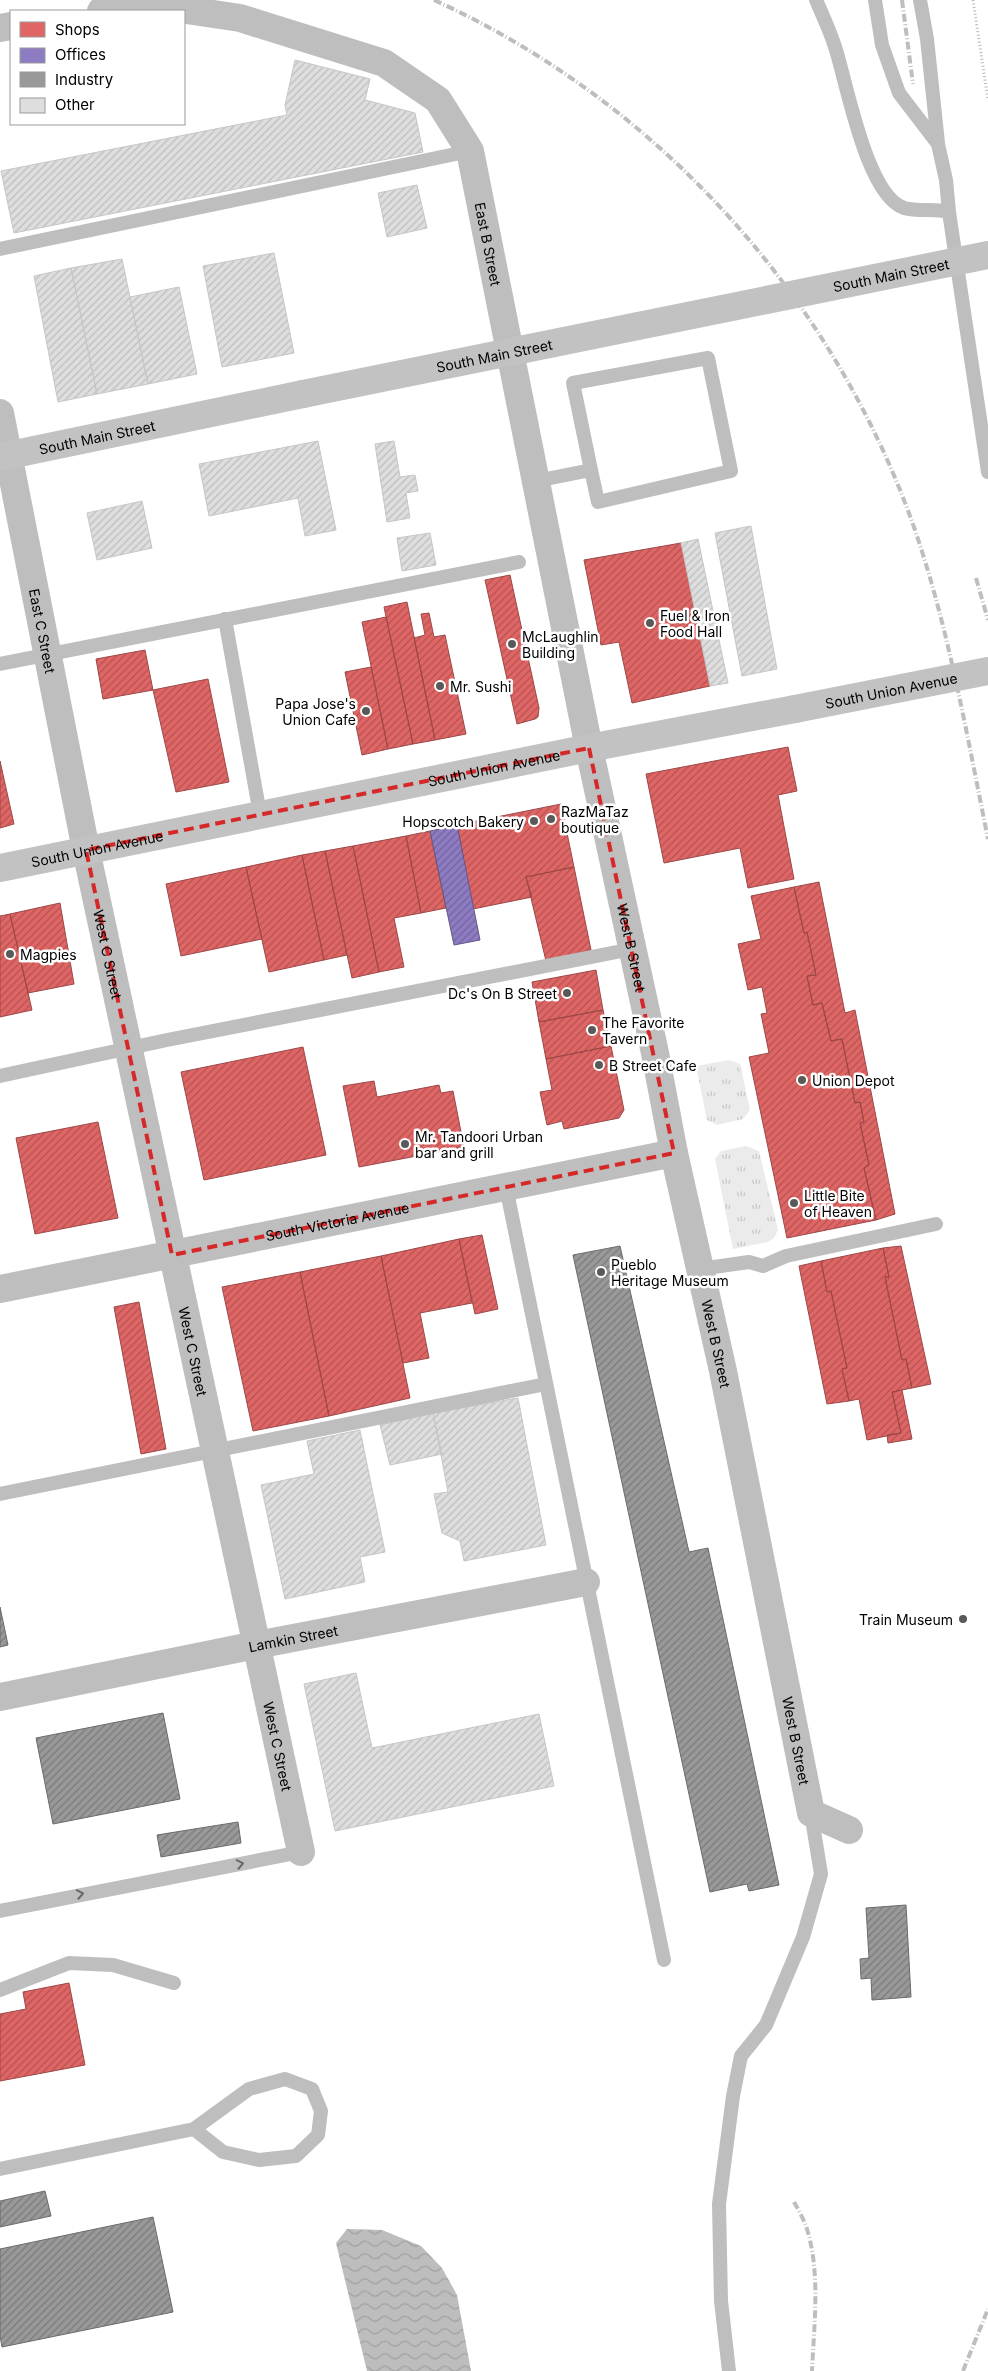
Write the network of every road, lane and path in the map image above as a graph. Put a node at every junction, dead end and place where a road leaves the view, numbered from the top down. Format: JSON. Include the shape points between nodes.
{"nodes":[{"id":1,"x":816,"y":0,"type":"edge"},
{"id":2,"x":875,"y":0,"type":"edge"},
{"id":3,"x":920,"y":0,"type":"edge"},
{"id":4,"x":973,"y":0,"type":"edge"},
{"id":5,"x":214,"y":7,"type":"edge"},
{"id":6,"x":107,"y":10,"type":"edge"},
{"id":7,"x":988,"y":100,"type":"edge"},
{"id":8,"x":938,"y":144,"type":"junction"},
{"id":9,"x":470,"y":150,"type":"junction"},
{"id":10,"x":949,"y":212,"type":"junction"},
{"id":11,"x":0,"y":249,"type":"edge"},
{"id":12,"x":988,"y":255,"type":"edge"},
{"id":13,"x":0,"y":413,"type":"edge"},
{"id":14,"x":4,"y":456,"type":"edge"},
{"id":15,"x":591,"y":470,"type":"junction"},
{"id":16,"x":988,"y":472,"type":"edge"},
{"id":17,"x":536,"y":481,"type":"junction"},
{"id":18,"x":519,"y":562,"type":"dead end"},
{"id":19,"x":225,"y":619,"type":"junction"},
{"id":20,"x":48,"y":654,"type":"junction"},
{"id":21,"x":0,"y":664,"type":"edge"},
{"id":22,"x":988,"y":670,"type":"edge"},
{"id":23,"x":589,"y":748,"type":"junction"},
{"id":24,"x":260,"y":814,"type":"junction"},
{"id":25,"x":86,"y":850,"type":"junction"},
{"id":26,"x":0,"y":868,"type":"edge"},
{"id":27,"x":632,"y":949,"type":"junction"},
{"id":28,"x":128,"y":1048,"type":"junction"},
{"id":29,"x":0,"y":1076,"type":"edge"},
{"id":30,"x":674,"y":1154,"type":"junction"},
{"id":31,"x":506,"y":1187,"type":"junction"},
{"id":32,"x":936,"y":1224,"type":"dead end"},
{"id":33,"x":172,"y":1255,"type":"junction"},
{"id":34,"x":700,"y":1269,"type":"junction"},
{"id":35,"x":0,"y":1289,"type":"edge"},
{"id":36,"x":546,"y":1384,"type":"junction"},
{"id":37,"x":215,"y":1453,"type":"junction"},
{"id":38,"x":0,"y":1494,"type":"edge"},
{"id":39,"x":586,"y":1582,"type":"junction"},
{"id":40,"x":256,"y":1645,"type":"junction"},
{"id":41,"x":0,"y":1697,"type":"edge"},
{"id":42,"x":811,"y":1813,"type":"junction"},
{"id":43,"x":849,"y":1830,"type":"dead end"},
{"id":44,"x":301,"y":1852,"type":"joint"},
{"id":45,"x":0,"y":1911,"type":"edge"},
{"id":46,"x":664,"y":1960,"type":"dead end"},
{"id":47,"x":174,"y":1983,"type":"dead end"},
{"id":48,"x":0,"y":1990,"type":"edge"},
{"id":49,"x":194,"y":2129,"type":"junction"},
{"id":50,"x":0,"y":2169,"type":"edge"},
{"id":51,"x":729,"y":2371,"type":"edge"}],
"edges":[{"from":1,"to":10,"type":"lane","via":[[836,48],[865,155],[882,190],[903,208]]},
{"from":2,"to":8,"type":"lane","via":[[882,45],[899,94]]},
{"from":3,"to":8,"type":"lane"},
{"from":4,"to":7,"type":"path"},
{"from":5,"to":6,"type":"street","name":"East B Street","via":[[146,4]]},
{"from":5,"to":9,"type":"street","name":"East B Street","via":[[384,62],[438,100]]},
{"from":8,"to":10,"type":"lane"},
{"from":9,"to":11,"type":"lane"},
{"from":9,"to":17,"type":"street","name":"East B Street"},
{"from":10,"to":16,"type":"lane"},
{"from":12,"to":14,"type":"street","name":"South Main Street","bridge":true},
{"from":13,"to":14,"type":"street","name":"East C Street"},
{"from":14,"to":20,"type":"street","name":"East C Street"},
{"from":15,"to":15,"type":"lane","via":[[598,502],[731,471],[708,358],[573,383]]},
{"from":15,"to":17,"type":"lane"},
{"from":17,"to":23,"type":"street","name":"East B Street"},
{"from":18,"to":19,"type":"lane"},
{"from":19,"to":20,"type":"lane"},
{"from":19,"to":24,"type":"lane"},
{"from":20,"to":21,"type":"lane"},
{"from":20,"to":25,"type":"street","name":"East C Street"},
{"from":22,"to":23,"type":"street","name":"South Union Avenue","bridge":true},
{"from":23,"to":24,"type":"street","name":"South Union Avenue"},
{"from":23,"to":27,"type":"street","name":"West B Street"},
{"from":24,"to":25,"type":"street","name":"South Union Avenue"},
{"from":25,"to":26,"type":"street","name":"South Union Avenue"},
{"from":25,"to":28,"type":"street","name":"West C Street"},
{"from":27,"to":28,"type":"lane"},
{"from":27,"to":30,"type":"street","name":"West B Street"},
{"from":28,"to":29,"type":"lane"},
{"from":28,"to":33,"type":"street","name":"West C Street"},
{"from":30,"to":31,"type":"street","name":"South Victoria Avenue"},
{"from":30,"to":34,"type":"street","name":"West B Street"},
{"from":31,"to":33,"type":"street","name":"South Victoria Avenue"},
{"from":31,"to":36,"type":"lane"},
{"from":32,"to":34,"type":"lane","via":[[786,1256],[763,1266],[749,1262]]},
{"from":33,"to":35,"type":"street","name":"South Victoria Avenue"},
{"from":33,"to":37,"type":"street","name":"West C Street"},
{"from":34,"to":42,"type":"street","name":"West B Street"},
{"from":36,"to":37,"type":"lane"},
{"from":36,"to":39,"type":"lane"},
{"from":37,"to":38,"type":"lane"},
{"from":37,"to":40,"type":"street","name":"West C Street"},
{"from":39,"to":40,"type":"street","name":"Lamkin Street"},
{"from":39,"to":46,"type":"lane"},
{"from":40,"to":41,"type":"street","name":"Lamkin Street"},
{"from":40,"to":44,"type":"street","name":"West C Street"},
{"from":42,"to":43,"type":"street"},
{"from":42,"to":51,"type":"lane","via":[[821,1874],[803,1937],[766,2025],[741,2056],[733,2096],[719,2204],[722,2301]]},
{"from":45,"to":44,"type":"lane","one_way":true},
{"from":47,"to":48,"type":"lane","via":[[113,1965],[69,1963]]},
{"from":49,"to":49,"type":"lane","via":[[249,2089],[286,2079],[312,2090],[321,2111],[318,2135],[296,2156],[259,2160],[223,2152]]},
{"from":49,"to":50,"type":"lane"}]}
